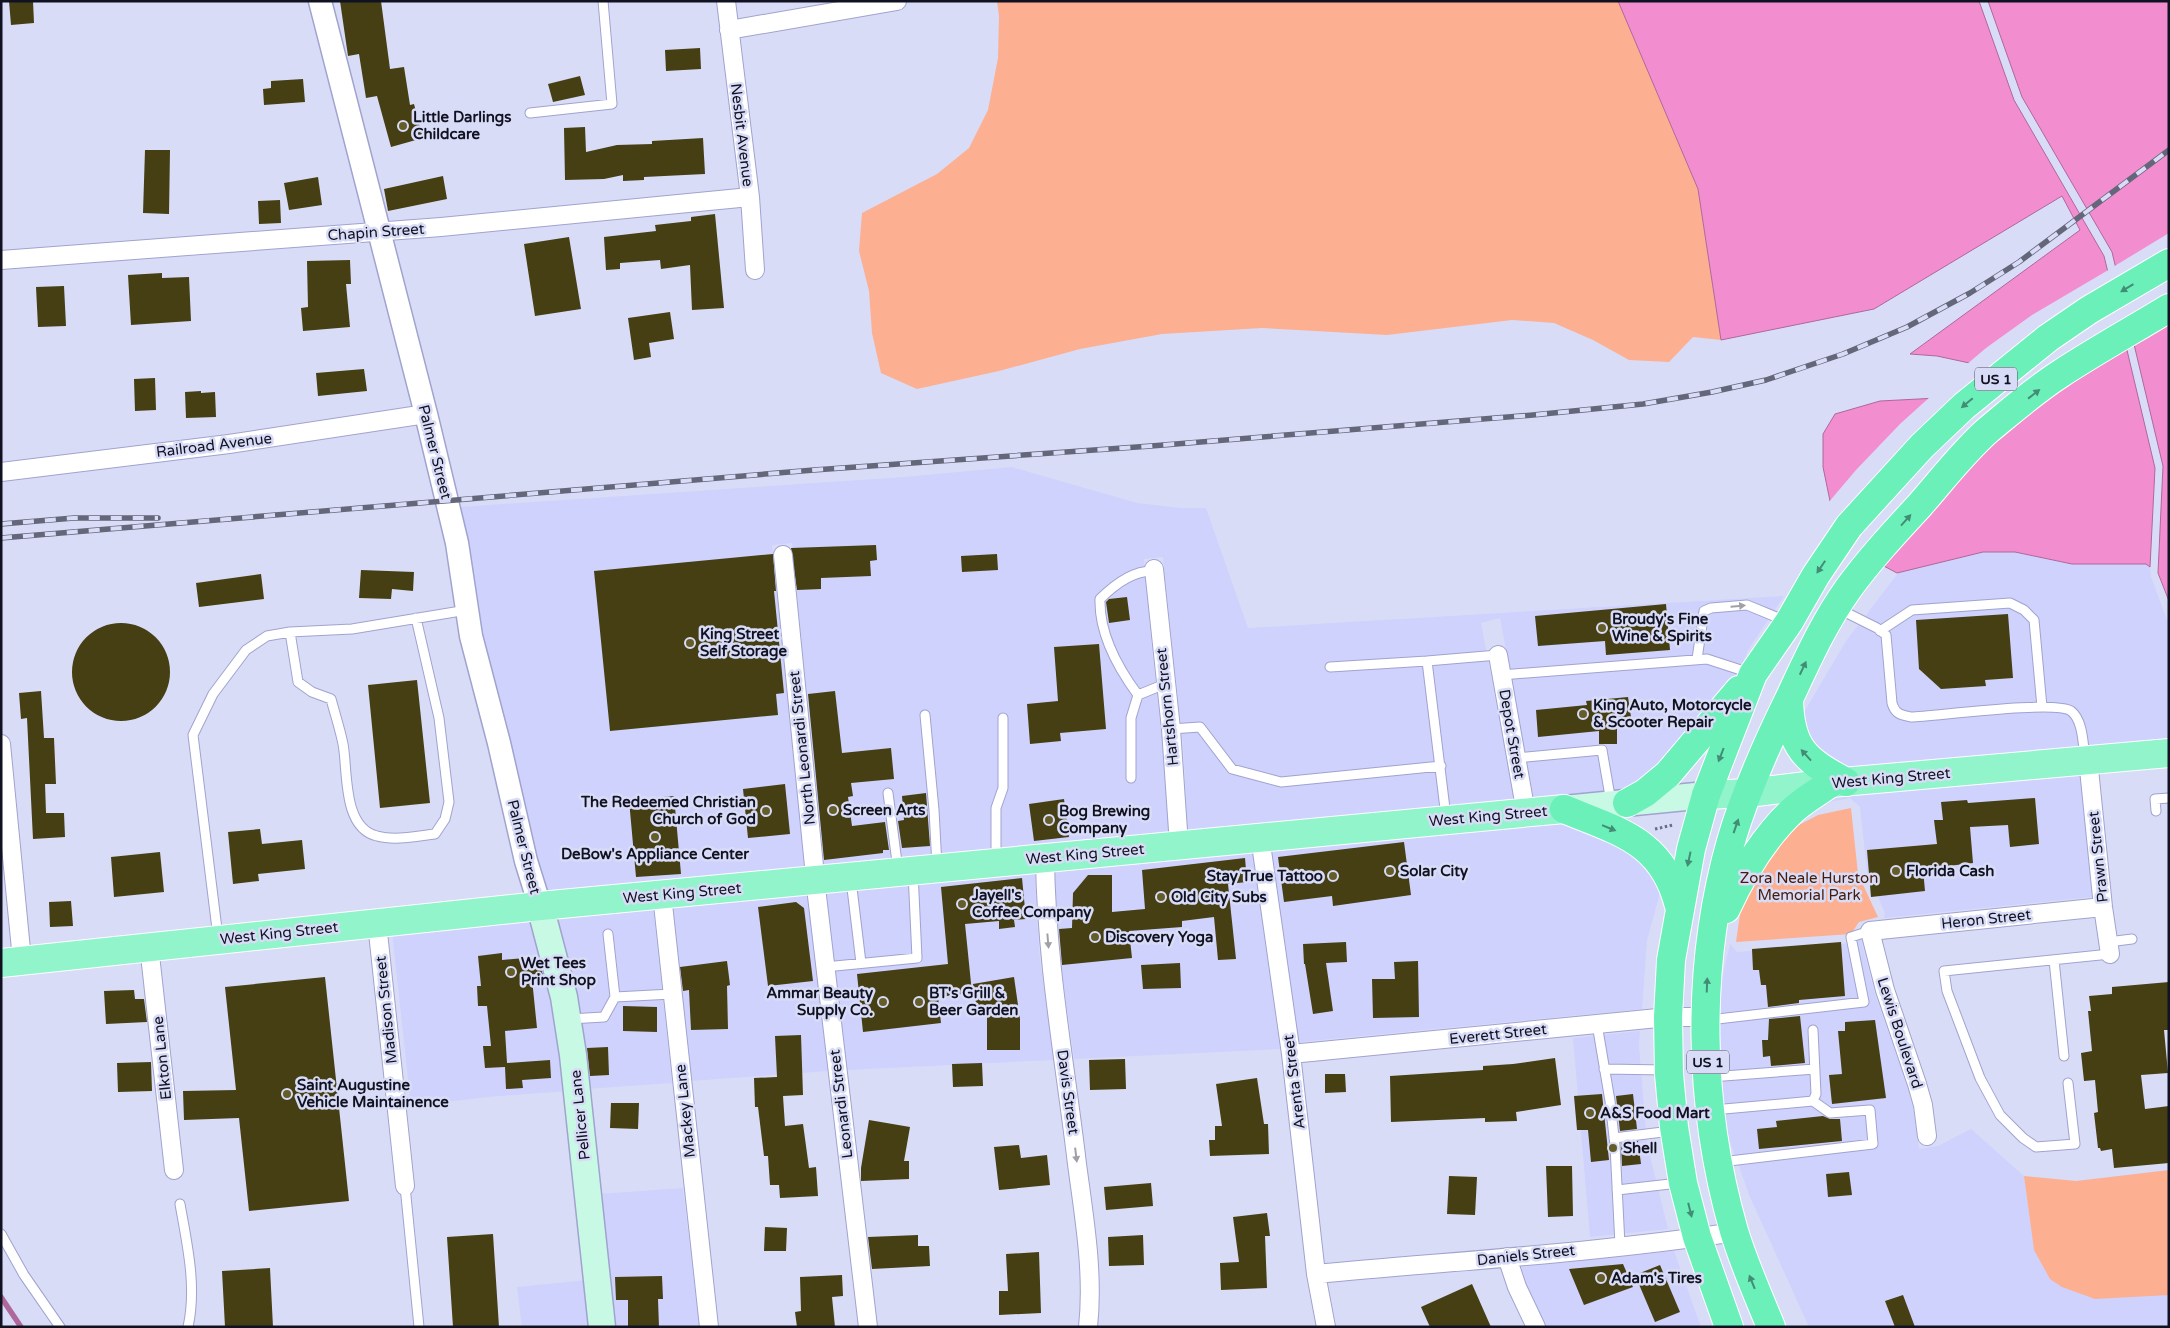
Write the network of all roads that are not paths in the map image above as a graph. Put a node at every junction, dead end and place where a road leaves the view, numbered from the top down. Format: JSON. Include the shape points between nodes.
{"nodes":[{"id":1,"x":320,"y":1,"type":"edge"},
{"id":2,"x":604,"y":1,"type":"edge"},
{"id":3,"x":726,"y":1,"type":"edge"},
{"id":4,"x":897,"y":1,"type":"edge"},
{"id":5,"x":729,"y":30,"type":"junction"},
{"id":6,"x":530,"y":113,"type":"dead end"},
{"id":7,"x":750,"y":197,"type":"junction"},
{"id":8,"x":379,"y":231,"type":"junction"},
{"id":9,"x":1,"y":260,"type":"edge"},
{"id":10,"x":2169,"y":263,"type":"edge"},
{"id":11,"x":755,"y":270,"type":"dead end"},
{"id":12,"x":2169,"y":308,"type":"edge"},
{"id":13,"x":426,"y":414,"type":"junction"},
{"id":14,"x":1,"y":472,"type":"edge"},
{"id":15,"x":783,"y":555,"type":"dead end"},
{"id":16,"x":1154,"y":570,"type":"joint"},
{"id":17,"x":1837,"y":608,"type":"junction"},
{"id":18,"x":467,"y":610,"type":"junction"},
{"id":19,"x":416,"y":618,"type":"junction"},
{"id":20,"x":1789,"y":622,"type":"junction"},
{"id":21,"x":1880,"y":631,"type":"junction"},
{"id":22,"x":290,"y":632,"type":"junction"},
{"id":23,"x":1498,"y":655,"type":"joint"},
{"id":24,"x":1697,"y":659,"type":"junction"},
{"id":25,"x":1426,"y":662,"type":"junction"},
{"id":26,"x":1330,"y":667,"type":"dead end"},
{"id":27,"x":1753,"y":674,"type":"junction"},
{"id":28,"x":1501,"y":675,"type":"junction"},
{"id":29,"x":1165,"y":684,"type":"junction"},
{"id":30,"x":1138,"y":695,"type":"junction"},
{"id":31,"x":1789,"y":699,"type":"junction"},
{"id":32,"x":2042,"y":707,"type":"junction"},
{"id":33,"x":925,"y":715,"type":"dead end"},
{"id":34,"x":1003,"y":718,"type":"dead end"},
{"id":35,"x":1171,"y":728,"type":"junction"},
{"id":36,"x":1,"y":744,"type":"edge"},
{"id":37,"x":2169,"y":753,"type":"edge"},
{"id":38,"x":1516,"y":758,"type":"junction"},
{"id":39,"x":2087,"y":760,"type":"junction"},
{"id":40,"x":1440,"y":766,"type":"junction"},
{"id":41,"x":1131,"y":778,"type":"dead end"},
{"id":42,"x":1838,"y":782,"type":"junction"},
{"id":43,"x":888,"y":793,"type":"dead end"},
{"id":44,"x":1748,"y":793,"type":"junction"},
{"id":45,"x":1706,"y":795,"type":"junction"},
{"id":46,"x":2169,"y":798,"type":"edge"},
{"id":47,"x":1619,"y":804,"type":"junction"},
{"id":48,"x":1564,"y":809,"type":"junction"},
{"id":49,"x":2156,"y":811,"type":"dead end"},
{"id":50,"x":1526,"y":813,"type":"junction"},
{"id":51,"x":1446,"y":820,"type":"junction"},
{"id":52,"x":1260,"y":837,"type":"junction"},
{"id":53,"x":1179,"y":845,"type":"junction"},
{"id":54,"x":1045,"y":858,"type":"junction"},
{"id":55,"x":996,"y":863,"type":"junction"},
{"id":56,"x":916,"y":871,"type":"junction"},
{"id":57,"x":850,"y":877,"type":"junction"},
{"id":58,"x":815,"y":881,"type":"junction"},
{"id":59,"x":662,"y":895,"type":"junction"},
{"id":60,"x":540,"y":906,"type":"junction"},
{"id":61,"x":1679,"y":906,"type":"junction"},
{"id":62,"x":2103,"y":907,"type":"junction"},
{"id":63,"x":377,"y":923,"type":"junction"},
{"id":64,"x":1870,"y":931,"type":"junction"},
{"id":65,"x":608,"y":934,"type":"dead end"},
{"id":66,"x":1712,"y":937,"type":"junction"},
{"id":67,"x":218,"y":939,"type":"junction"},
{"id":68,"x":2132,"y":939,"type":"dead end"},
{"id":69,"x":149,"y":946,"type":"junction"},
{"id":70,"x":2109,"y":948,"type":"junction"},
{"id":71,"x":2054,"y":960,"type":"junction"},
{"id":72,"x":12,"y":961,"type":"edge"},
{"id":73,"x":860,"y":963,"type":"junction"},
{"id":74,"x":825,"y":967,"type":"junction"},
{"id":75,"x":672,"y":994,"type":"junction"},
{"id":76,"x":615,"y":997,"type":"junction"},
{"id":77,"x":1668,"y":1017,"type":"junction"},
{"id":78,"x":1706,"y":1019,"type":"junction"},
{"id":79,"x":568,"y":1020,"type":"junction"},
{"id":80,"x":1597,"y":1024,"type":"junction"},
{"id":81,"x":1813,"y":1030,"type":"dead end"},
{"id":82,"x":1291,"y":1054,"type":"junction"},
{"id":83,"x":2064,"y":1056,"type":"dead end"},
{"id":84,"x":1604,"y":1069,"type":"junction"},
{"id":85,"x":1815,"y":1069,"type":"junction"},
{"id":86,"x":1669,"y":1070,"type":"junction"},
{"id":87,"x":1708,"y":1077,"type":"junction"},
{"id":88,"x":2068,"y":1083,"type":"dead end"},
{"id":89,"x":1813,"y":1101,"type":"junction"},
{"id":90,"x":1710,"y":1111,"type":"junction"},
{"id":91,"x":1674,"y":1130,"type":"junction"},
{"id":92,"x":1927,"y":1136,"type":"dead end"},
{"id":93,"x":1614,"y":1138,"type":"junction"},
{"id":94,"x":1718,"y":1162,"type":"junction"},
{"id":95,"x":174,"y":1170,"type":"dead end"},
{"id":96,"x":1683,"y":1183,"type":"junction"},
{"id":97,"x":405,"y":1186,"type":"joint"},
{"id":98,"x":1617,"y":1190,"type":"junction"},
{"id":99,"x":180,"y":1204,"type":"dead end"},
{"id":100,"x":1735,"y":1232,"type":"junction"},
{"id":101,"x":1,"y":1234,"type":"edge"},
{"id":102,"x":1697,"y":1237,"type":"junction"},
{"id":103,"x":1620,"y":1245,"type":"junction"},
{"id":104,"x":1507,"y":1257,"type":"junction"},
{"id":105,"x":1316,"y":1274,"type":"junction"},
{"id":106,"x":60,"y":1327,"type":"edge"},
{"id":107,"x":188,"y":1327,"type":"edge"},
{"id":108,"x":419,"y":1327,"type":"edge"},
{"id":109,"x":602,"y":1327,"type":"edge"},
{"id":110,"x":709,"y":1327,"type":"edge"},
{"id":111,"x":868,"y":1327,"type":"edge"},
{"id":112,"x":1088,"y":1327,"type":"edge"},
{"id":113,"x":1326,"y":1327,"type":"edge"},
{"id":114,"x":1536,"y":1327,"type":"edge"},
{"id":115,"x":1729,"y":1327,"type":"edge"},
{"id":116,"x":1771,"y":1327,"type":"edge"}],
"edges":[{"from":1,"to":8,"type":"street","name":"Palmer Street"},
{"from":2,"to":6,"type":"lane","via":[[612,104]]},
{"from":3,"to":5,"type":"street","name":"Nesbit Avenue"},
{"from":4,"to":5,"type":"street"},
{"from":5,"to":7,"type":"street","name":"Nesbit Avenue"},
{"from":7,"to":8,"type":"street","name":"Chapin Street"},
{"from":7,"to":11,"type":"street","name":"Nesbit Avenue"},
{"from":8,"to":9,"type":"street","name":"Chapin Street"},
{"from":8,"to":13,"type":"street","name":"Palmer Street"},
{"from":10,"to":20,"type":"highway","number":"US 1","one_way":true,"via":[[2048,338],[1964,406],[1922,446],[1849,526]]},
{"from":17,"to":12,"type":"highway","number":"US 1","one_way":true,"via":[[1873,557],[1986,432],[2058,375]]},
{"from":13,"to":14,"type":"street","name":"Railroad Avenue","via":[[228,444]]},
{"from":13,"to":18,"type":"street","name":"Palmer Street","via":[[457,543]]},
{"from":15,"to":58,"type":"street","name":"North Leonardi Street"},
{"from":16,"to":29,"type":"street","name":"Hartshorn Street"},
{"from":16,"to":30,"type":"lane","via":[[1143,571],[1121,582],[1100,599],[1100,616],[1106,636],[1126,679]]},
{"from":17,"to":21,"type":"lane"},
{"from":31,"to":17,"type":"highway","number":"US 1","one_way":true,"via":[[1820,634]]},
{"from":18,"to":19,"type":"lane"},
{"from":18,"to":60,"type":"street","name":"Palmer Street","via":[[526,861]]},
{"from":19,"to":22,"type":"lane","via":[[352,629]]},
{"from":19,"to":22,"type":"lane","via":[[439,718],[449,802],[445,819],[435,834],[409,837],[376,836],[359,825],[346,791],[343,746],[331,699],[298,682]]},
{"from":24,"to":20,"type":"lane","one_way":true,"via":[[1704,611],[1711,608],[1747,605]]},
{"from":20,"to":27,"type":"highway","number":"US 1"},
{"from":21,"to":32,"type":"lane","via":[[1886,635],[1892,703],[1900,715],[1919,717]]},
{"from":21,"to":32,"type":"lane","via":[[1912,610],[2010,603],[2034,620]]},
{"from":22,"to":67,"type":"lane","via":[[266,636],[246,650],[214,694],[193,735]]},
{"from":23,"to":25,"type":"lane"},
{"from":23,"to":28,"type":"street","name":"Depot Street"},
{"from":24,"to":27,"type":"lane","via":[[1707,659]]},
{"from":24,"to":28,"type":"lane"},
{"from":25,"to":26,"type":"lane"},
{"from":25,"to":40,"type":"lane"},
{"from":27,"to":45,"type":"highway","number":"US 1","one_way":true},
{"from":27,"to":47,"type":"highway","via":[[1668,774],[1645,793]]},
{"from":28,"to":38,"type":"street","name":"Depot Street"},
{"from":29,"to":30,"type":"lane"},
{"from":29,"to":35,"type":"street","name":"Hartshorn Street"},
{"from":30,"to":41,"type":"lane","via":[[1131,718]]},
{"from":42,"to":31,"type":"highway","one_way":true,"via":[[1819,768],[1794,738]]},
{"from":31,"to":44,"type":"highway","number":"US 1"},
{"from":32,"to":39,"type":"lane","via":[[2063,707],[2078,719]]},
{"from":33,"to":56,"type":"lane"},
{"from":34,"to":55,"type":"lane","via":[[1003,788],[996,808]]},
{"from":35,"to":40,"type":"lane","via":[[1200,727],[1232,769],[1281,782]]},
{"from":35,"to":53,"type":"street","name":"Hartshorn Street"},
{"from":36,"to":72,"type":"street"},
{"from":37,"to":39,"type":"main road","name":"West King Street"},
{"from":38,"to":47,"type":"lane","via":[[1602,750]]},
{"from":38,"to":50,"type":"street","name":"Depot Street"},
{"from":39,"to":42,"type":"main road","name":"West King Street"},
{"from":39,"to":62,"type":"street","name":"Prawn Street"},
{"from":40,"to":51,"type":"lane"},
{"from":42,"to":44,"type":"main road","name":"West King Street"},
{"from":42,"to":66,"type":"highway","via":[[1794,809],[1772,832],[1738,883]]},
{"from":43,"to":56,"type":"lane"},
{"from":44,"to":45,"type":"main road","name":"West King Street"},
{"from":66,"to":44,"type":"highway","number":"US 1","one_way":true,"via":[[1720,885]]},
{"from":45,"to":47,"type":"main road","name":"West King Street"},
{"from":45,"to":61,"type":"highway","number":"US 1","one_way":true},
{"from":46,"to":49,"type":"lane","via":[[2155,799]]},
{"from":47,"to":48,"type":"main road","name":"West King Street"},
{"from":48,"to":50,"type":"main road","name":"West King Street"},
{"from":48,"to":61,"type":"highway","one_way":true,"via":[[1628,835],[1652,852],[1674,886]]},
{"from":50,"to":51,"type":"main road","name":"West King Street"},
{"from":51,"to":52,"type":"main road","name":"West King Street"},
{"from":52,"to":53,"type":"main road","name":"West King Street"},
{"from":52,"to":82,"type":"street","name":"Arenta Street"},
{"from":53,"to":54,"type":"main road","name":"West King Street"},
{"from":54,"to":55,"type":"main road","name":"West King Street"},
{"from":54,"to":112,"type":"street","name":"Davis Street","one_way":true,"via":[[1050,959],[1090,1278]]},
{"from":55,"to":56,"type":"main road","name":"West King Street"},
{"from":56,"to":57,"type":"main road","name":"West King Street"},
{"from":56,"to":73,"type":"lane","via":[[917,958]]},
{"from":57,"to":58,"type":"main road","name":"West King Street"},
{"from":57,"to":73,"type":"lane"},
{"from":58,"to":59,"type":"main road","name":"West King Street"},
{"from":58,"to":74,"type":"street","name":"Leonardi Street"},
{"from":59,"to":60,"type":"main road","name":"West King Street"},
{"from":59,"to":75,"type":"street","name":"Mackey Lane"},
{"from":60,"to":63,"type":"main road","name":"West King Street"},
{"from":60,"to":79,"type":"main road","name":"Pellicer Lane"},
{"from":61,"to":77,"type":"highway","number":"US 1","via":[[1671,960]]},
{"from":62,"to":64,"type":"street","name":"Heron Street"},
{"from":62,"to":70,"type":"street","name":"Prawn Street"},
{"from":63,"to":67,"type":"main road","name":"West King Street"},
{"from":63,"to":97,"type":"street","name":"Madison Street"},
{"from":64,"to":78,"type":"lane","via":[[1851,937],[1864,1002]]},
{"from":64,"to":92,"type":"street","name":"Lewis Boulevard","via":[[1885,990],[1923,1105]]},
{"from":65,"to":76,"type":"lane"},
{"from":78,"to":66,"type":"highway","number":"US 1","one_way":true},
{"from":67,"to":69,"type":"main road","name":"West King Street"},
{"from":68,"to":70,"type":"lane"},
{"from":69,"to":72,"type":"main road","name":"West King Street"},
{"from":69,"to":95,"type":"street","name":"Elkton Lane"},
{"from":70,"to":71,"type":"lane"},
{"from":71,"to":83,"type":"lane"},
{"from":71,"to":88,"type":"lane","via":[[1944,971],[1947,991],[1980,1078],[2000,1115],[2036,1147],[2075,1144]]},
{"from":73,"to":74,"type":"lane"},
{"from":74,"to":111,"type":"street","name":"Leonardi Street"},
{"from":75,"to":76,"type":"lane"},
{"from":75,"to":110,"type":"street","name":"Mackey Lane"},
{"from":76,"to":79,"type":"lane","via":[[604,1017]]},
{"from":77,"to":78,"type":"street","name":"Everett Street"},
{"from":77,"to":80,"type":"street","name":"Everett Street"},
{"from":77,"to":86,"type":"highway","number":"US 1"},
{"from":78,"to":87,"type":"highway","number":"US 1"},
{"from":79,"to":109,"type":"main road","name":"Pellicer Lane"},
{"from":80,"to":82,"type":"street","name":"Everett Street"},
{"from":80,"to":84,"type":"lane"},
{"from":81,"to":85,"type":"lane"},
{"from":82,"to":105,"type":"street","name":"Arenta Street"},
{"from":84,"to":86,"type":"lane"},
{"from":84,"to":93,"type":"lane"},
{"from":85,"to":87,"type":"lane"},
{"from":85,"to":89,"type":"lane","via":[[1816,1094]]},
{"from":86,"to":91,"type":"highway","number":"US 1"},
{"from":87,"to":90,"type":"highway","number":"US 1"},
{"from":89,"to":90,"type":"lane"},
{"from":89,"to":94,"type":"lane","via":[[1830,1114],[1870,1110],[1874,1144]]},
{"from":90,"to":94,"type":"highway","number":"US 1"},
{"from":91,"to":93,"type":"lane"},
{"from":91,"to":96,"type":"highway","number":"US 1"},
{"from":93,"to":98,"type":"lane"},
{"from":94,"to":100,"type":"highway","number":"US 1"},
{"from":96,"to":98,"type":"lane"},
{"from":96,"to":102,"type":"highway","number":"US 1","one_way":true},
{"from":97,"to":108,"type":"lane"},
{"from":98,"to":103,"type":"lane"},
{"from":99,"to":107,"type":"lane","via":[[190,1263],[192,1307]]},
{"from":100,"to":102,"type":"street","name":"Daniels Street"},
{"from":116,"to":100,"type":"highway","number":"US 1","one_way":true},
{"from":101,"to":106,"type":"lane","via":[[24,1276]]},
{"from":102,"to":103,"type":"street","name":"Daniels Street"},
{"from":102,"to":115,"type":"highway","number":"US 1"},
{"from":103,"to":104,"type":"street","name":"Daniels Street"},
{"from":104,"to":105,"type":"street","name":"Daniels Street"},
{"from":104,"to":114,"type":"street","via":[[1516,1287]]},
{"from":105,"to":113,"type":"street","name":"Arenta Street"}]}
